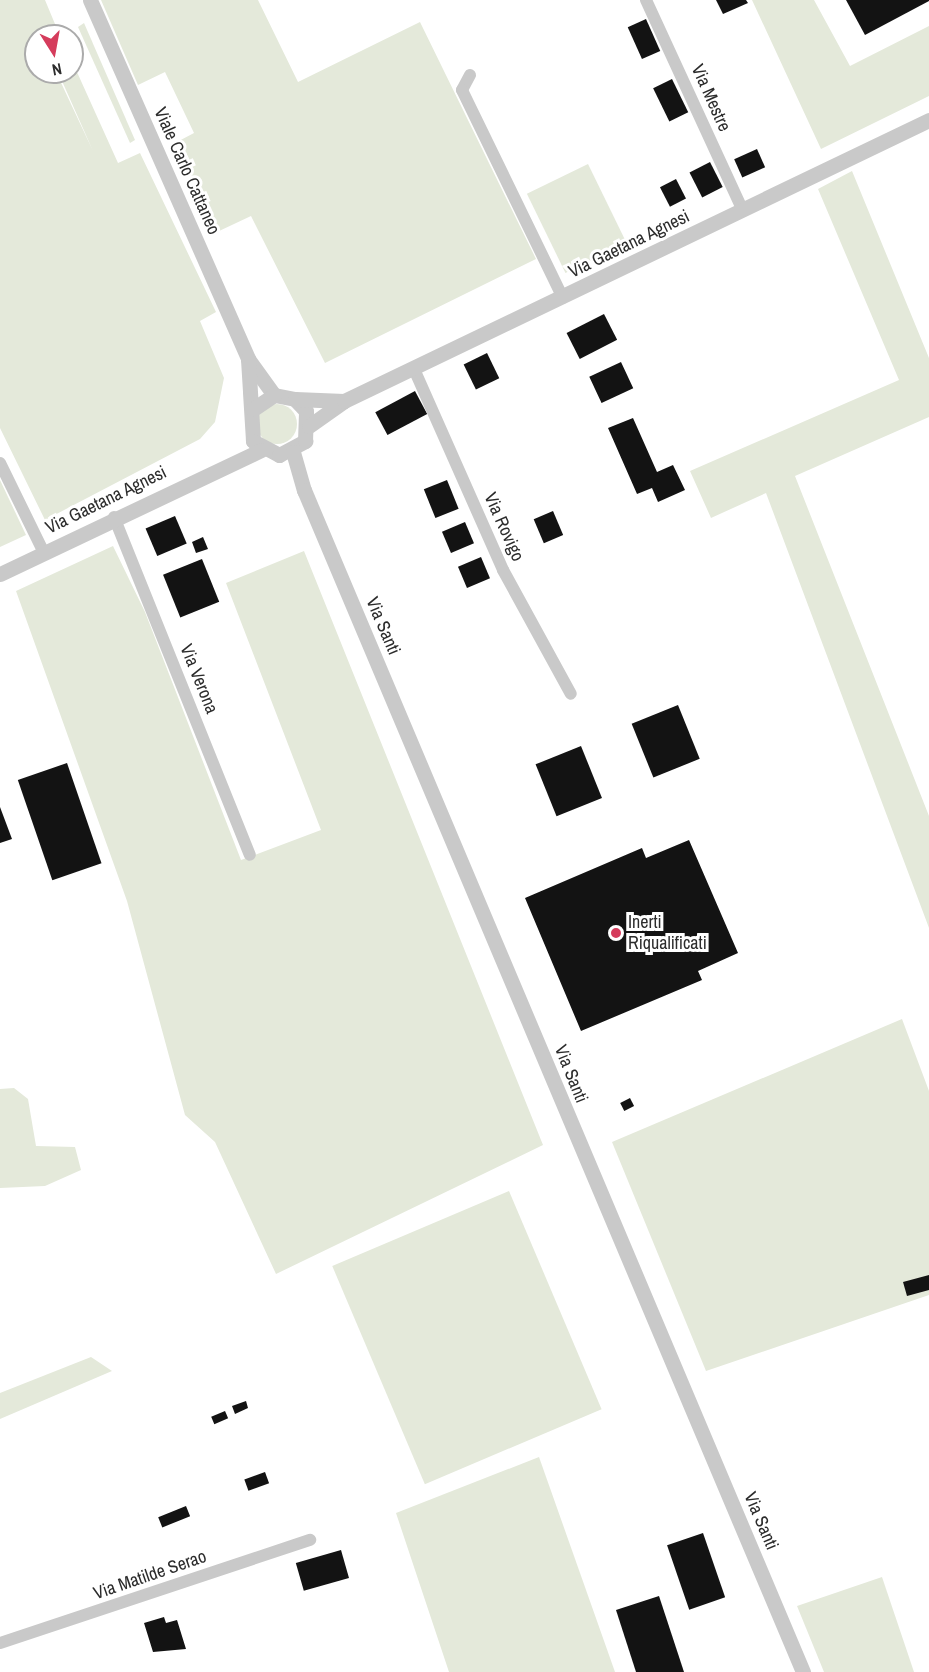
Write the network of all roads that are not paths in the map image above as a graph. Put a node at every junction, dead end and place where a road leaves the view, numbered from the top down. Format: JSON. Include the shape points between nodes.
{"nodes":[{"id":1,"x":90,"y":0,"type":"edge"},
{"id":2,"x":646,"y":0,"type":"edge"},
{"id":3,"x":470,"y":75,"type":"dead end"},
{"id":4,"x":929,"y":120,"type":"edge"},
{"id":5,"x":743,"y":211,"type":"junction"},
{"id":6,"x":563,"y":297,"type":"junction"},
{"id":7,"x":248,"y":359,"type":"junction"},
{"id":8,"x":414,"y":369,"type":"junction"},
{"id":9,"x":274,"y":395,"type":"junction"},
{"id":10,"x":295,"y":399,"type":"junction"},
{"id":11,"x":344,"y":401,"type":"junction"},
{"id":12,"x":253,"y":409,"type":"junction"},
{"id":13,"x":309,"y":426,"type":"junction"},
{"id":14,"x":249,"y":431,"type":"junction"},
{"id":15,"x":261,"y":450,"type":"junction"},
{"id":16,"x":286,"y":454,"type":"junction"},
{"id":17,"x":229,"y":461,"type":"junction"},
{"id":18,"x":0,"y":463,"type":"edge"},
{"id":19,"x":114,"y":517,"type":"junction"},
{"id":20,"x":44,"y":553,"type":"junction"},
{"id":21,"x":0,"y":574,"type":"edge"},
{"id":22,"x":571,"y":694,"type":"dead end"},
{"id":23,"x":250,"y":855,"type":"dead end"},
{"id":24,"x":310,"y":1540,"type":"dead end"},
{"id":25,"x":0,"y":1643,"type":"edge"},
{"id":26,"x":803,"y":1672,"type":"edge"}],
"edges":[{"from":1,"to":7,"type":"street","name":"Viale Carlo Cattaneo"},
{"from":2,"to":5,"type":"street","name":"Via Mestre"},
{"from":3,"to":6,"type":"street","via":[[462,90]]},
{"from":4,"to":5,"type":"street","name":"Via Gaetana Agnesi"},
{"from":5,"to":6,"type":"street","name":"Via Gaetana Agnesi"},
{"from":6,"to":8,"type":"street","name":"Via Gaetana Agnesi"},
{"from":7,"to":9,"type":"street","name":"Viale Carlo Cattaneo"},
{"from":7,"to":12,"type":"street","name":"Viale Carlo Cattaneo"},
{"from":8,"to":11,"type":"street","name":"Via Gaetana Agnesi"},
{"from":8,"to":22,"type":"street","name":"Via Rovigo","via":[[503,570]]},
{"from":9,"to":10,"type":"street"},
{"from":9,"to":12,"type":"street"},
{"from":10,"to":11,"type":"street","name":"Via Gaetana Agnesi"},
{"from":10,"to":13,"type":"street"},
{"from":11,"to":13,"type":"street","name":"Via Gaetana Agnesi"},
{"from":12,"to":14,"type":"street"},
{"from":13,"to":16,"type":"street"},
{"from":14,"to":15,"type":"street"},
{"from":14,"to":17,"type":"street"},
{"from":15,"to":16,"type":"street"},
{"from":15,"to":17,"type":"street","name":"Via Gaetana Agnesi"},
{"from":16,"to":26,"type":"street","name":"Via Santi"},
{"from":17,"to":19,"type":"street","name":"Via Gaetana Agnesi"},
{"from":18,"to":20,"type":"street"},
{"from":19,"to":20,"type":"street","name":"Via Gaetana Agnesi"},
{"from":19,"to":23,"type":"street","name":"Via Verona"},
{"from":20,"to":21,"type":"street","name":"Via Gaetana Agnesi"},
{"from":24,"to":25,"type":"street","name":"Via Matilde Serao"}]}
